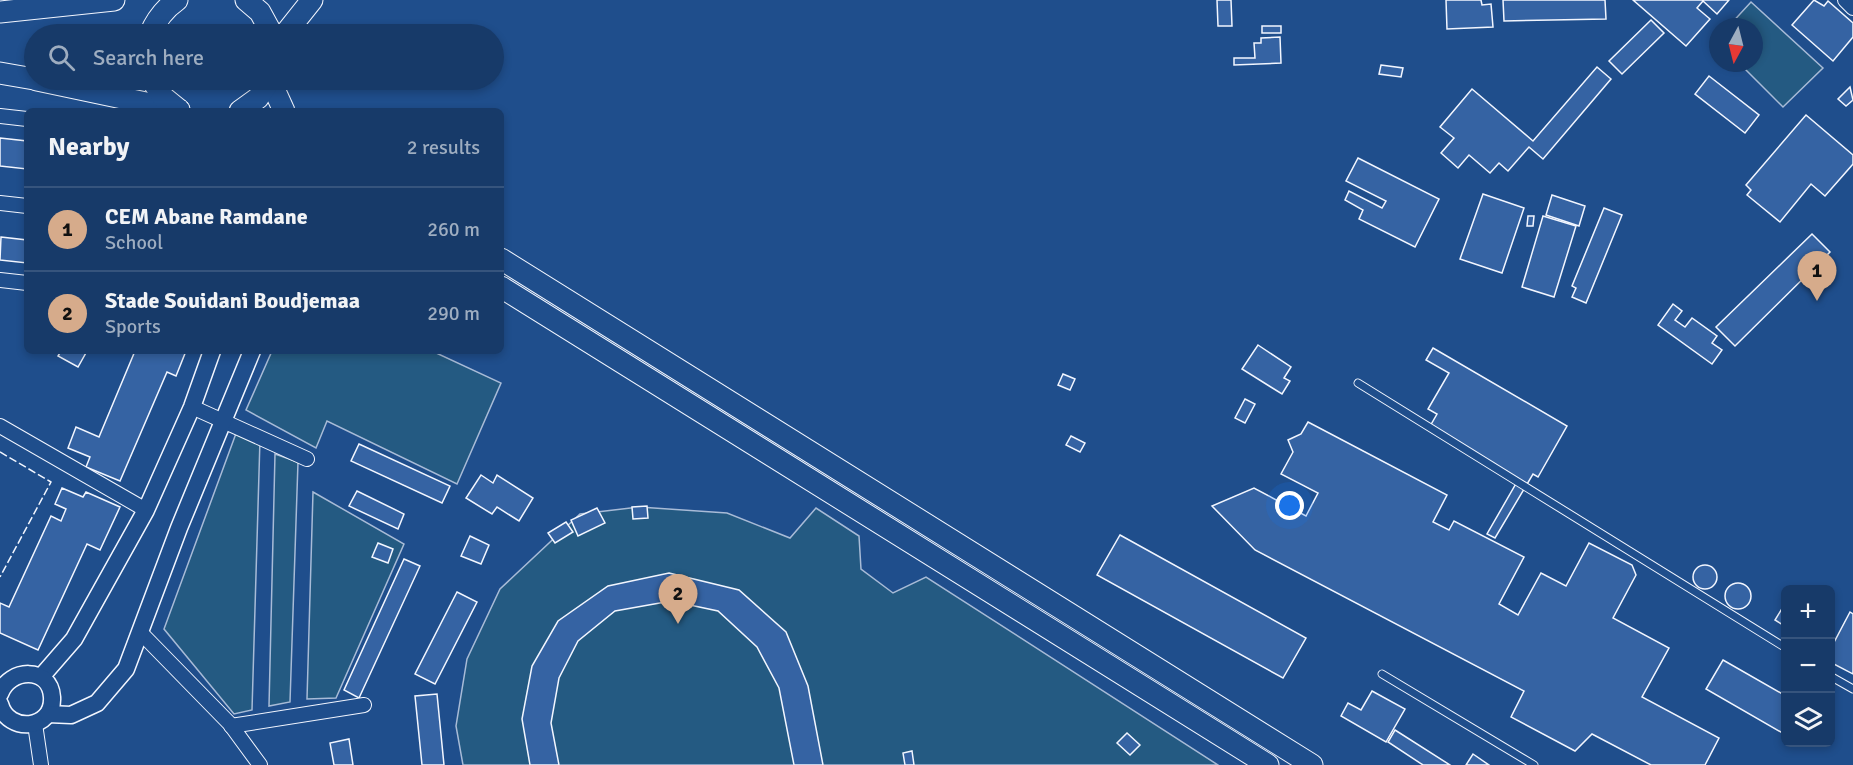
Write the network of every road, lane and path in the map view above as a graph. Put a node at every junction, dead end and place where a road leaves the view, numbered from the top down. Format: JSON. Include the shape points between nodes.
{"nodes":[{"id":1,"x":114,"y":0,"type":"edge"},
{"id":2,"x":177,"y":0,"type":"edge"},
{"id":3,"x":246,"y":0,"type":"edge"},
{"id":4,"x":312,"y":0,"type":"edge"},
{"id":5,"x":1845,"y":0,"type":"edge"},
{"id":6,"x":1853,"y":8,"type":"edge"},
{"id":7,"x":0,"y":12,"type":"edge"},
{"id":8,"x":155,"y":24,"type":"edge"},
{"id":9,"x":267,"y":24,"type":"edge"},
{"id":10,"x":293,"y":24,"type":"edge"},
{"id":11,"x":0,"y":73,"type":"edge"},
{"id":12,"x":24,"y":77,"type":"edge"},
{"id":13,"x":86,"y":90,"type":"edge"},
{"id":14,"x":158,"y":90,"type":"edge"},
{"id":15,"x":263,"y":90,"type":"edge"},
{"id":16,"x":275,"y":90,"type":"edge"},
{"id":17,"x":166,"y":108,"type":"edge"},
{"id":18,"x":176,"y":108,"type":"edge"},
{"id":19,"x":244,"y":108,"type":"edge"},
{"id":20,"x":283,"y":108,"type":"edge"},
{"id":21,"x":0,"y":116,"type":"edge"},
{"id":22,"x":24,"y":119,"type":"edge"},
{"id":23,"x":0,"y":203,"type":"edge"},
{"id":24,"x":24,"y":206,"type":"edge"},
{"id":25,"x":504,"y":261,"type":"edge"},
{"id":26,"x":0,"y":281,"type":"edge"},
{"id":27,"x":24,"y":284,"type":"edge"},
{"id":28,"x":504,"y":289,"type":"edge"},
{"id":29,"x":211,"y":354,"type":"edge"},
{"id":30,"x":251,"y":354,"type":"edge"},
{"id":31,"x":1358,"y":383,"type":"dead end"},
{"id":32,"x":192,"y":406,"type":"junction"},
{"id":33,"x":222,"y":418,"type":"junction"},
{"id":34,"x":0,"y":426,"type":"edge"},
{"id":35,"x":307,"y":459,"type":"dead end"},
{"id":36,"x":146,"y":510,"type":"junction"},
{"id":37,"x":141,"y":633,"type":"junction"},
{"id":38,"x":1781,"y":646,"type":"edge"},
{"id":39,"x":1382,"y":674,"type":"dead end"},
{"id":40,"x":8,"y":675,"type":"edge"},
{"id":41,"x":40,"y":677,"type":"junction"},
{"id":42,"x":1835,"y":679,"type":"edge"},
{"id":43,"x":1853,"y":690,"type":"edge"},
{"id":44,"x":0,"y":694,"type":"edge"},
{"id":45,"x":0,"y":704,"type":"edge"},
{"id":46,"x":364,"y":705,"type":"dead end"},
{"id":47,"x":42,"y":719,"type":"junction"},
{"id":48,"x":8,"y":723,"type":"edge"},
{"id":49,"x":231,"y":726,"type":"junction"},
{"id":50,"x":41,"y":765,"type":"edge"},
{"id":51,"x":260,"y":765,"type":"edge"},
{"id":52,"x":1268,"y":765,"type":"edge"},
{"id":53,"x":1312,"y":765,"type":"edge"},
{"id":54,"x":1534,"y":765,"type":"edge"}],
"edges":[{"from":1,"to":7,"type":"main road"},
{"from":2,"to":8,"type":"main road"},
{"from":3,"to":9,"type":"main road"},
{"from":4,"to":10,"type":"main road"},
{"from":5,"to":6,"type":"street"},
{"from":11,"to":12,"type":"main road"},
{"from":13,"to":17,"type":"main road"},
{"from":14,"to":18,"type":"main road"},
{"from":15,"to":19,"type":"main road"},
{"from":16,"to":20,"type":"main road"},
{"from":21,"to":22,"type":"street"},
{"from":23,"to":24,"type":"street"},
{"from":25,"to":53,"type":"main road"},
{"from":26,"to":27,"type":"street"},
{"from":28,"to":52,"type":"main road"},
{"from":29,"to":32,"type":"street"},
{"from":30,"to":33,"type":"street"},
{"from":31,"to":38,"type":"lane"},
{"from":32,"to":33,"type":"street"},
{"from":32,"to":36,"type":"street"},
{"from":33,"to":35,"type":"street"},
{"from":33,"to":37,"type":"street"},
{"from":34,"to":36,"type":"street"},
{"from":36,"to":41,"type":"street","via":[[74,639]]},
{"from":37,"to":47,"type":"street","via":[[126,669],[97,703],[71,715]]},
{"from":37,"to":49,"type":"street"},
{"from":39,"to":54,"type":"lane"},
{"from":40,"to":41,"type":"street"},
{"from":40,"to":44,"type":"street"},
{"from":41,"to":47,"type":"street","via":[[51,690],[51,706]]},
{"from":42,"to":43,"type":"lane"},
{"from":45,"to":48,"type":"street"},
{"from":46,"to":49,"type":"street"},
{"from":47,"to":48,"type":"street"},
{"from":47,"to":50,"type":"street"},
{"from":49,"to":51,"type":"street"}]}
